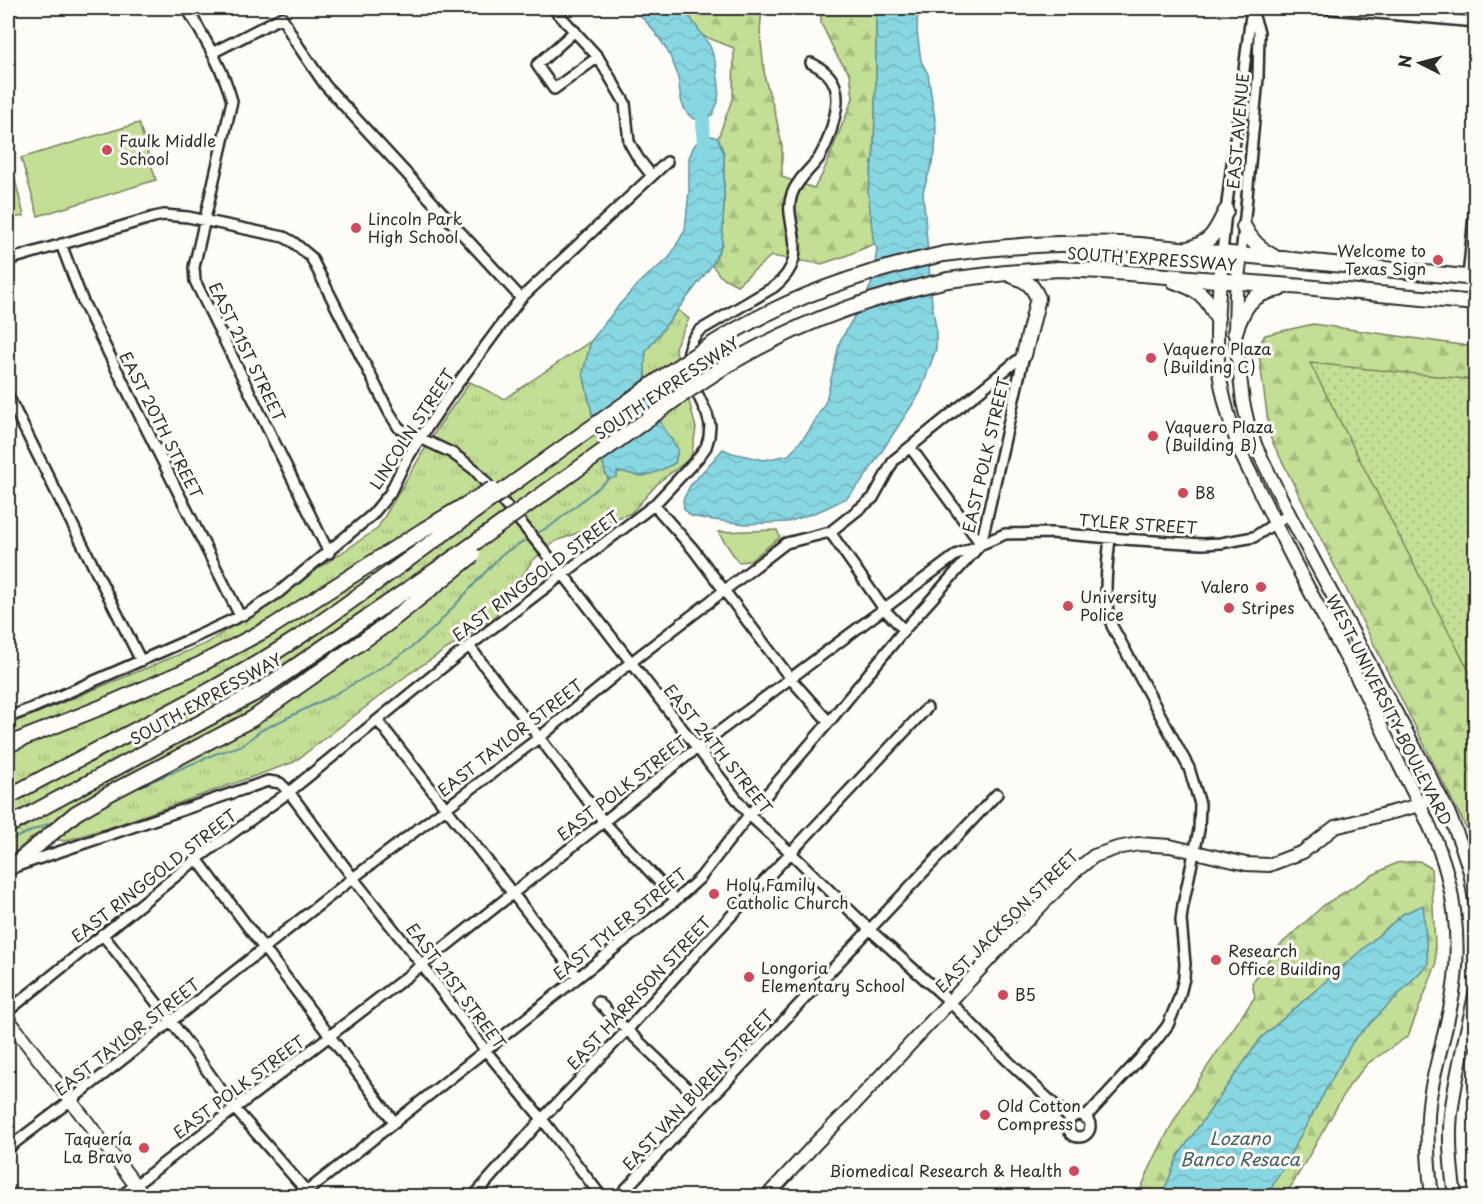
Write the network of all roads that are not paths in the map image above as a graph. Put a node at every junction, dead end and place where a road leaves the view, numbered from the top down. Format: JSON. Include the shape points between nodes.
{"nodes":[{"id":1,"x":187,"y":8,"type":"edge"},
{"id":2,"x":554,"y":8,"type":"edge"},
{"id":3,"x":1253,"y":8,"type":"edge"},
{"id":4,"x":1321,"y":8,"type":"edge"},
{"id":5,"x":1476,"y":22,"type":"edge"},
{"id":6,"x":575,"y":31,"type":"junction"},
{"id":7,"x":212,"y":53,"type":"junction"},
{"id":8,"x":598,"y":57,"type":"junction"},
{"id":9,"x":811,"y":63,"type":"dead end"},
{"id":10,"x":667,"y":162,"type":"dead end"},
{"id":11,"x":652,"y":176,"type":"junction"},
{"id":12,"x":1476,"y":196,"type":"edge"},
{"id":13,"x":1226,"y":211,"type":"junction"},
{"id":14,"x":206,"y":221,"type":"junction"},
{"id":15,"x":1244,"y":227,"type":"junction"},
{"id":16,"x":61,"y":244,"type":"junction"},
{"id":17,"x":1186,"y":250,"type":"junction"},
{"id":18,"x":1222,"y":254,"type":"junction"},
{"id":19,"x":1241,"y":255,"type":"junction"},
{"id":20,"x":1276,"y":258,"type":"junction"},
{"id":21,"x":8,"y":260,"type":"edge"},
{"id":22,"x":1006,"y":273,"type":"junction"},
{"id":23,"x":1155,"y":275,"type":"junction"},
{"id":24,"x":1472,"y":278,"type":"edge"},
{"id":25,"x":1220,"y":280,"type":"junction"},
{"id":26,"x":1237,"y":281,"type":"junction"},
{"id":27,"x":1305,"y":287,"type":"junction"},
{"id":28,"x":521,"y":298,"type":"junction"},
{"id":29,"x":1476,"y":303,"type":"edge"},
{"id":30,"x":1217,"y":318,"type":"junction"},
{"id":31,"x":1235,"y":332,"type":"junction"},
{"id":32,"x":1024,"y":355,"type":"junction"},
{"id":33,"x":8,"y":396,"type":"edge"},
{"id":34,"x":420,"y":438,"type":"junction"},
{"id":35,"x":569,"y":443,"type":"junction"},
{"id":36,"x":910,"y":447,"type":"junction"},
{"id":37,"x":606,"y":449,"type":"junction"},
{"id":38,"x":654,"y":505,"type":"junction"},
{"id":39,"x":1288,"y":514,"type":"junction"},
{"id":40,"x":1274,"y":523,"type":"junction"},
{"id":41,"x":831,"y":532,"type":"junction"},
{"id":42,"x":1110,"y":538,"type":"junction"},
{"id":43,"x":981,"y":544,"type":"junction"},
{"id":44,"x":329,"y":552,"type":"junction"},
{"id":45,"x":563,"y":574,"type":"junction"},
{"id":46,"x":723,"y":591,"type":"junction"},
{"id":47,"x":884,"y":609,"type":"junction"},
{"id":48,"x":240,"y":616,"type":"junction"},
{"id":49,"x":904,"y":630,"type":"junction"},
{"id":50,"x":469,"y":646,"type":"junction"},
{"id":51,"x":141,"y":661,"type":"junction"},
{"id":52,"x":630,"y":663,"type":"junction"},
{"id":53,"x":790,"y":678,"type":"junction"},
{"id":54,"x":927,"y":708,"type":"dead end"},
{"id":55,"x":8,"y":717,"type":"edge"},
{"id":56,"x":378,"y":721,"type":"junction"},
{"id":57,"x":829,"y":722,"type":"junction"},
{"id":58,"x":540,"y":737,"type":"junction"},
{"id":59,"x":8,"y":745,"type":"edge"},
{"id":60,"x":697,"y":748,"type":"junction"},
{"id":61,"x":289,"y":792,"type":"junction"},
{"id":62,"x":1438,"y":793,"type":"junction"},
{"id":63,"x":996,"y":794,"type":"dead end"},
{"id":64,"x":8,"y":797,"type":"edge"},
{"id":65,"x":1420,"y":805,"type":"junction"},
{"id":66,"x":445,"y":807,"type":"junction"},
{"id":67,"x":749,"y":815,"type":"junction"},
{"id":68,"x":604,"y":822,"type":"junction"},
{"id":69,"x":8,"y":826,"type":"edge"},
{"id":70,"x":1194,"y":851,"type":"junction"},
{"id":71,"x":790,"y":852,"type":"junction"},
{"id":72,"x":197,"y":859,"type":"junction"},
{"id":73,"x":9,"y":869,"type":"edge"},
{"id":74,"x":353,"y":878,"type":"junction"},
{"id":75,"x":512,"y":893,"type":"junction"},
{"id":76,"x":676,"y":900,"type":"junction"},
{"id":77,"x":1476,"y":906,"type":"edge"},
{"id":78,"x":870,"y":930,"type":"junction"},
{"id":79,"x":102,"y":934,"type":"junction"},
{"id":80,"x":263,"y":949,"type":"junction"},
{"id":81,"x":422,"y":965,"type":"junction"},
{"id":82,"x":578,"y":977,"type":"junction"},
{"id":83,"x":1476,"y":991,"type":"edge"},
{"id":84,"x":950,"y":1001,"type":"junction"},
{"id":85,"x":598,"y":1002,"type":"dead end"},
{"id":86,"x":8,"y":1011,"type":"edge"},
{"id":87,"x":8,"y":1019,"type":"edge"},
{"id":88,"x":1448,"y":1019,"type":"junction"},
{"id":89,"x":171,"y":1021,"type":"junction"},
{"id":90,"x":1468,"y":1024,"type":"junction"},
{"id":91,"x":628,"y":1029,"type":"junction"},
{"id":92,"x":330,"y":1036,"type":"junction"},
{"id":93,"x":486,"y":1051,"type":"junction"},
{"id":94,"x":70,"y":1101,"type":"junction"},
{"id":95,"x":704,"y":1104,"type":"junction"},
{"id":96,"x":235,"y":1109,"type":"junction"},
{"id":97,"x":1085,"y":1118,"type":"junction"},
{"id":98,"x":542,"y":1119,"type":"junction"},
{"id":99,"x":1070,"y":1119,"type":"junction"},
{"id":100,"x":395,"y":1123,"type":"junction"},
{"id":101,"x":8,"y":1148,"type":"edge"},
{"id":102,"x":136,"y":1185,"type":"junction"},
{"id":103,"x":8,"y":1192,"type":"edge"},
{"id":104,"x":307,"y":1195,"type":"edge"},
{"id":105,"x":11,"y":1197,"type":"edge"},
{"id":106,"x":121,"y":1197,"type":"edge"},
{"id":107,"x":144,"y":1197,"type":"edge"},
{"id":108,"x":474,"y":1197,"type":"edge"},
{"id":109,"x":601,"y":1197,"type":"edge"},
{"id":110,"x":619,"y":1197,"type":"edge"},
{"id":111,"x":766,"y":1197,"type":"edge"},
{"id":112,"x":1432,"y":1197,"type":"edge"},
{"id":113,"x":1455,"y":1197,"type":"edge"}],
"edges":[{"from":1,"to":7,"type":"street"},
{"from":2,"to":6,"type":"street"},
{"from":3,"to":13,"type":"street","name":"EAST AVENUE"},
{"from":3,"to":15,"type":"street","name":"EAST AVENUE","via":[[1259,32],[1258,78]]},
{"from":4,"to":5,"type":"street"},
{"from":6,"to":8,"type":"street"},
{"from":6,"to":8,"type":"street","via":[[537,66],[554,89]]},
{"from":7,"to":14,"type":"street","name":"EAST 21ST STREET","via":[[232,101]]},
{"from":7,"to":28,"type":"street","via":[[282,17],[325,85]]},
{"from":8,"to":11,"type":"street","via":[[625,103],[629,142]]},
{"from":9,"to":38,"type":"street","name":"EAST RINGGOLD STREET","via":[[833,80],[838,99],[830,136],[819,158],[796,184],[789,202],[795,238],[793,264],[782,281],[699,331],[692,340],[688,374],[707,414],[709,437],[698,458]]},
{"from":10,"to":11,"type":"street","name":"LINCOLN STREET"},
{"from":11,"to":28,"type":"street","name":"LINCOLN STREET"},
{"from":12,"to":24,"type":"street"},
{"from":13,"to":17,"type":"highway","via":[[1210,239]]},
{"from":13,"to":18,"type":"street","name":"EAST AVENUE"},
{"from":14,"to":16,"type":"street","via":[[154,217]]},
{"from":14,"to":34,"type":"street","name":"EAST 24TH STREET","via":[[284,237],[311,256],[389,412],[399,428]]},
{"from":14,"to":44,"type":"street","name":"EAST 21ST STREET","via":[[194,267],[195,281]]},
{"from":15,"to":19,"type":"street","name":"EAST AVENUE"},
{"from":15,"to":20,"type":"highway","via":[[1251,239]]},
{"from":16,"to":21,"type":"street"},
{"from":16,"to":48,"type":"street","name":"EAST 20TH STREET","via":[[83,302]]},
{"from":17,"to":18,"type":"highway","name":"SOUTH EXPRESSWAY"},
{"from":17,"to":35,"type":"highway","name":"SOUTH EXPRESSWAY","bridge":true,"via":[[1096,243],[996,247],[944,254],[857,277],[769,312],[707,347]]},
{"from":18,"to":19,"type":"highway","name":"SOUTH EXPRESSWAY"},
{"from":18,"to":25,"type":"main road","name":"WEST UNIVERSITY BOULEVARD"},
{"from":19,"to":20,"type":"highway","name":"SOUTH EXPRESSWAY"},
{"from":19,"to":26,"type":"main road","name":"WEST UNIVERSITY BOULEVARD"},
{"from":20,"to":24,"type":"highway","name":"SOUTH EXPRESSWAY"},
{"from":22,"to":23,"type":"highway","name":"SOUTH EXPRESSWAY","via":[[1059,269]]},
{"from":22,"to":32,"type":"highway","via":[[1026,280],[1038,298]]},
{"from":22,"to":37,"type":"highway","name":"SOUTH EXPRESSWAY","bridge":true,"via":[[900,291],[808,323],[698,383]]},
{"from":23,"to":25,"type":"highway","name":"SOUTH EXPRESSWAY"},
{"from":23,"to":30,"type":"highway","via":[[1195,289],[1212,306]]},
{"from":25,"to":26,"type":"highway","name":"SOUTH EXPRESSWAY"},
{"from":25,"to":30,"type":"main road","name":"WEST UNIVERSITY BOULEVARD"},
{"from":26,"to":27,"type":"highway","name":"SOUTH EXPRESSWAY"},
{"from":26,"to":31,"type":"main road","name":"WEST UNIVERSITY BOULEVARD"},
{"from":27,"to":29,"type":"highway","name":"SOUTH EXPRESSWAY"},
{"from":27,"to":31,"type":"highway","via":[[1276,289],[1253,298],[1241,314]]},
{"from":28,"to":34,"type":"street","name":"LINCOLN STREET"},
{"from":30,"to":40,"type":"main road","name":"WEST UNIVERSITY BOULEVARD","via":[[1216,350],[1227,406],[1241,453]]},
{"from":31,"to":39,"type":"main road","name":"WEST UNIVERSITY BOULEVARD","via":[[1248,424]]},
{"from":32,"to":36,"type":"street","name":"EAST TAYLOR STREET"},
{"from":32,"to":43,"type":"street","name":"EAST POLK STREET"},
{"from":33,"to":51,"type":"street"},
{"from":34,"to":44,"type":"street","name":"LINCOLN STREET","via":[[390,493],[372,515]]},
{"from":34,"to":45,"type":"street","name":"EAST 24TH STREET","via":[[474,469]]},
{"from":35,"to":59,"type":"highway","bridge":true,"via":[[273,626],[188,669]]},
{"from":35,"to":64,"type":"highway","name":"SOUTH EXPRESSWAY","bridge":true,"via":[[313,627],[242,671]]},
{"from":36,"to":41,"type":"street","name":"EAST TAYLOR STREET","via":[[894,460],[873,498]]},
{"from":36,"to":43,"type":"street"},
{"from":37,"to":69,"type":"highway","name":"SOUTH EXPRESSWAY","bridge":true,"via":[[261,690]]},
{"from":37,"to":73,"type":"highway","bridge":true,"via":[[387,624],[295,689],[252,719],[76,813]]},
{"from":38,"to":45,"type":"street","name":"EAST RINGGOLD STREET"},
{"from":38,"to":46,"type":"street"},
{"from":39,"to":40,"type":"street","name":"TYLER STREET"},
{"from":39,"to":62,"type":"main road","name":"WEST UNIVERSITY BOULEVARD"},
{"from":40,"to":42,"type":"street","name":"TYLER STREET","via":[[1254,537],[1221,543]]},
{"from":40,"to":65,"type":"main road","name":"WEST UNIVERSITY BOULEVARD"},
{"from":41,"to":46,"type":"street","name":"EAST TAYLOR STREET","via":[[786,543]]},
{"from":41,"to":47,"type":"street"},
{"from":42,"to":43,"type":"street","name":"TYLER STREET","via":[[1005,534]]},
{"from":42,"to":70,"type":"street","via":[[1105,586],[1108,615],[1189,768],[1200,804]]},
{"from":43,"to":47,"type":"street","name":"EAST POLK STREET","via":[[956,555]]},
{"from":43,"to":49,"type":"street","name":"EAST TYLER STREET"},
{"from":44,"to":48,"type":"street","name":"LINCOLN STREET","via":[[278,593]]},
{"from":45,"to":50,"type":"street","name":"EAST RINGGOLD STREET"},
{"from":45,"to":52,"type":"street","name":"EAST 24TH STREET"},
{"from":46,"to":52,"type":"street","name":"EAST TAYLOR STREET"},
{"from":46,"to":53,"type":"street"},
{"from":47,"to":49,"type":"street"},
{"from":47,"to":53,"type":"street","name":"EAST POLK STREET"},
{"from":48,"to":51,"type":"street","name":"LINCOLN STREET"},
{"from":49,"to":57,"type":"street","name":"EAST TYLER STREET"},
{"from":50,"to":56,"type":"street","name":"EAST RINGGOLD STREET"},
{"from":50,"to":58,"type":"street"},
{"from":51,"to":55,"type":"street","name":"LINCOLN STREET"},
{"from":52,"to":58,"type":"street","name":"EAST TAYLOR STREET"},
{"from":52,"to":60,"type":"street","name":"EAST 24TH STREET"},
{"from":53,"to":57,"type":"street"},
{"from":53,"to":60,"type":"street","name":"EAST POLK STREET"},
{"from":54,"to":71,"type":"street","name":"EAST HARRISON STREET"},
{"from":56,"to":61,"type":"street","name":"EAST RINGGOLD STREET"},
{"from":56,"to":66,"type":"street"},
{"from":57,"to":67,"type":"street","name":"EAST TYLER STREET"},
{"from":58,"to":66,"type":"street","name":"EAST TAYLOR STREET"},
{"from":58,"to":68,"type":"street"},
{"from":60,"to":67,"type":"street","name":"EAST 24TH STREET"},
{"from":60,"to":68,"type":"street","name":"EAST POLK STREET"},
{"from":61,"to":72,"type":"street","name":"EAST RINGGOLD STREET"},
{"from":61,"to":73,"type":"street","via":[[280,783],[268,781]]},
{"from":61,"to":74,"type":"street","name":"EAST 21ST STREET"},
{"from":62,"to":65,"type":"main road","name":"EAST JACKSON STREET"},
{"from":62,"to":77,"type":"main road","name":"WEST UNIVERSITY BOULEVARD","via":[[1462,847]]},
{"from":63,"to":78,"type":"street","name":"EAST VAN BUREN STREET"},
{"from":65,"to":70,"type":"main road","name":"EAST JACKSON STREET","via":[[1335,826],[1303,852],[1269,865],[1246,864]]},
{"from":65,"to":88,"type":"main road","name":"WEST UNIVERSITY BOULEVARD","via":[[1447,874],[1455,923],[1456,977]]},
{"from":66,"to":74,"type":"street","name":"EAST TAYLOR STREET"},
{"from":66,"to":75,"type":"street"},
{"from":67,"to":71,"type":"street","name":"EAST 24TH STREET"},
{"from":67,"to":76,"type":"street","name":"EAST TYLER STREET","via":[[700,878]]},
{"from":68,"to":75,"type":"street","name":"EAST POLK STREET"},
{"from":68,"to":76,"type":"street"},
{"from":70,"to":84,"type":"main road","name":"EAST JACKSON STREET","via":[[1139,844],[1094,856]]},
{"from":70,"to":97,"type":"street","via":[[1181,920],[1185,964],[1179,998],[1155,1042]]},
{"from":71,"to":78,"type":"street","name":"EAST 24TH STREET"},
{"from":71,"to":91,"type":"street","name":"EAST HARRISON STREET"},
{"from":72,"to":79,"type":"street","name":"EAST RINGGOLD STREET"},
{"from":72,"to":80,"type":"street"},
{"from":74,"to":80,"type":"street","name":"EAST TAYLOR STREET"},
{"from":74,"to":81,"type":"street","name":"EAST 21ST STREET"},
{"from":75,"to":81,"type":"street","name":"EAST POLK STREET"},
{"from":75,"to":82,"type":"street"},
{"from":76,"to":82,"type":"street","name":"EAST TYLER STREET"},
{"from":78,"to":84,"type":"street","name":"EAST 24TH STREET"},
{"from":78,"to":95,"type":"street","name":"EAST VAN BUREN STREET"},
{"from":79,"to":86,"type":"street","name":"EAST RINGGOLD STREET"},
{"from":79,"to":89,"type":"street"},
{"from":80,"to":89,"type":"street","name":"EAST TAYLOR STREET"},
{"from":80,"to":92,"type":"street"},
{"from":81,"to":92,"type":"street","name":"EAST POLK STREET"},
{"from":81,"to":93,"type":"street","name":"EAST 21ST STREET"},
{"from":82,"to":93,"type":"street","name":"EAST TYLER STREET"},
{"from":83,"to":90,"type":"main road"},
{"from":84,"to":99,"type":"street","name":"EAST 24TH STREET"},
{"from":84,"to":111,"type":"main road","name":"EAST JACKSON STREET"},
{"from":85,"to":91,"type":"street"},
{"from":87,"to":94,"type":"main road"},
{"from":88,"to":90,"type":"main road"},
{"from":88,"to":112,"type":"main road","name":"WEST UNIVERSITY BOULEVARD","via":[[1428,1120]]},
{"from":89,"to":94,"type":"street","name":"EAST TAYLOR STREET"},
{"from":89,"to":96,"type":"street"},
{"from":90,"to":113,"type":"main road","via":[[1451,1116],[1450,1164]]},
{"from":91,"to":95,"type":"street"},
{"from":91,"to":98,"type":"street","name":"EAST HARRISON STREET"},
{"from":92,"to":96,"type":"street","name":"EAST POLK STREET"},
{"from":92,"to":100,"type":"street"},
{"from":93,"to":98,"type":"street","name":"EAST 21ST STREET"},
{"from":93,"to":100,"type":"street","name":"EAST TYLER STREET"},
{"from":94,"to":101,"type":"street","name":"EAST TAYLOR STREET"},
{"from":94,"to":102,"type":"main road"},
{"from":95,"to":110,"type":"street","name":"EAST VAN BUREN STREET"},
{"from":96,"to":102,"type":"street","name":"EAST POLK STREET"},
{"from":96,"to":104,"type":"street"},
{"from":97,"to":99,"type":"street"},
{"from":97,"to":99,"type":"street","via":[[1089,1130],[1081,1137],[1069,1132]]},
{"from":98,"to":108,"type":"street","name":"EAST HARRISON STREET"},
{"from":98,"to":109,"type":"street","name":"EAST 21ST STREET"},
{"from":100,"to":104,"type":"street","name":"EAST TYLER STREET"},
{"from":102,"to":106,"type":"street","name":"EAST POLK STREET"},
{"from":102,"to":107,"type":"main road"},
{"from":103,"to":105,"type":"street"}]}
